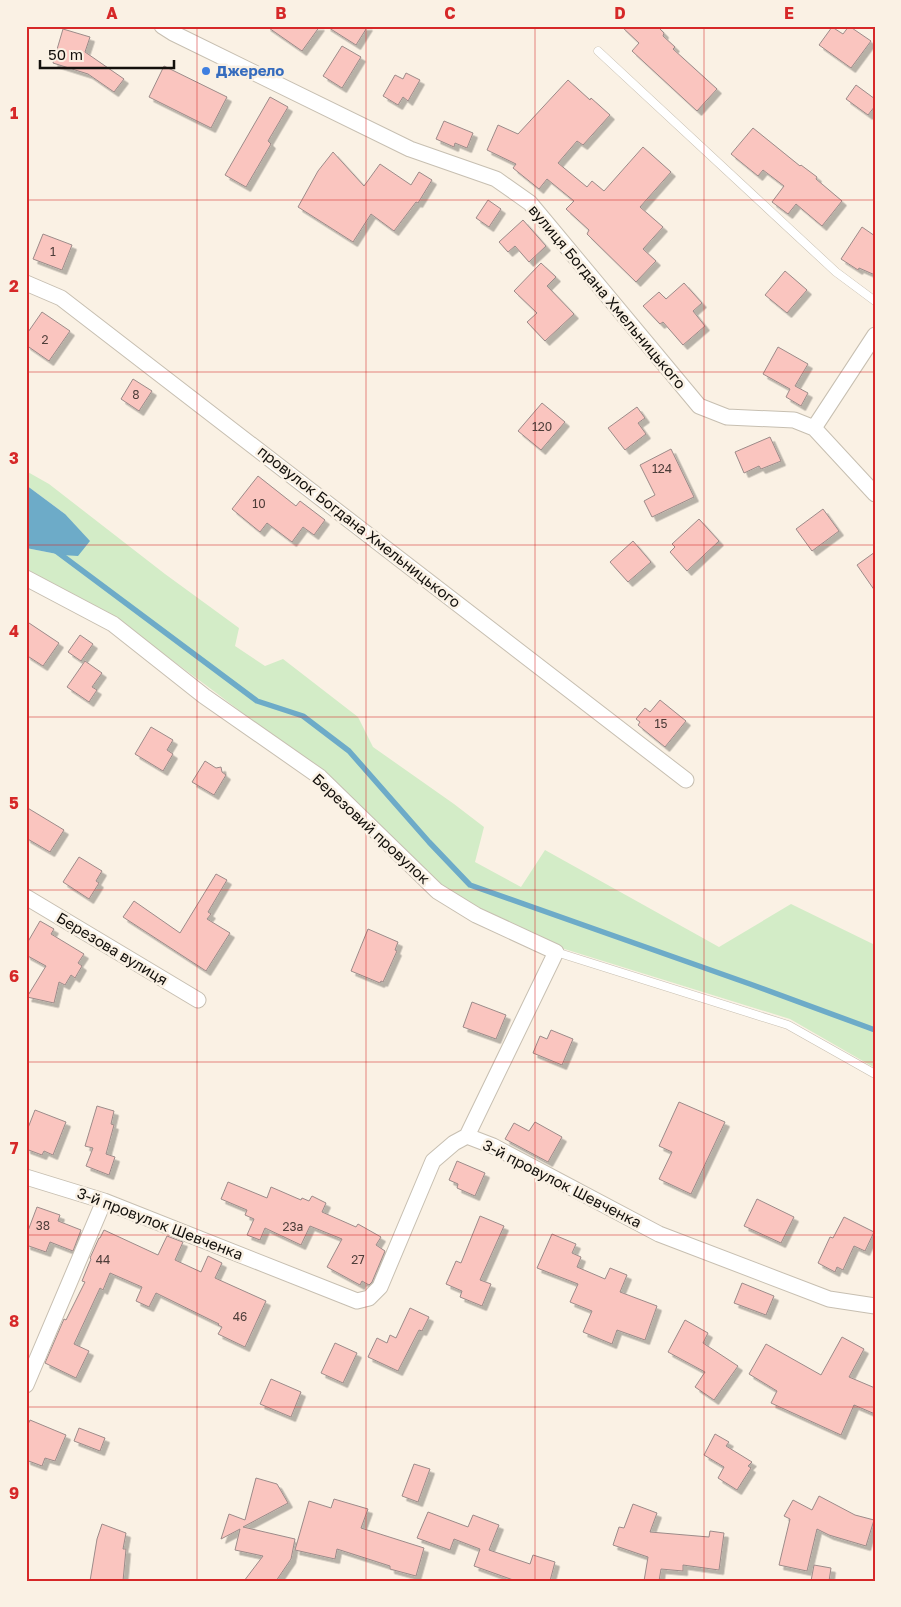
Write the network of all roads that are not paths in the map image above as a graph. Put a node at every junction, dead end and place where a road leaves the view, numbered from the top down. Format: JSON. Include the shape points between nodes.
{"nodes":[{"id":1,"x":162,"y":26,"type":"edge"},
{"id":2,"x":598,"y":51,"type":"dead end"},
{"id":3,"x":26,"y":283,"type":"edge"},
{"id":4,"x":875,"y":301,"type":"edge"},
{"id":5,"x":875,"y":335,"type":"edge"},
{"id":6,"x":814,"y":428,"type":"junction"},
{"id":7,"x":875,"y":494,"type":"edge"},
{"id":8,"x":26,"y":578,"type":"edge"},
{"id":9,"x":686,"y":780,"type":"dead end"},
{"id":10,"x":26,"y":897,"type":"edge"},
{"id":11,"x":556,"y":952,"type":"junction"},
{"id":12,"x":198,"y":1000,"type":"dead end"},
{"id":13,"x":875,"y":1074,"type":"edge"},
{"id":14,"x":467,"y":1136,"type":"junction"},
{"id":15,"x":26,"y":1176,"type":"edge"},
{"id":16,"x":104,"y":1201,"type":"junction"},
{"id":17,"x":875,"y":1306,"type":"edge"},
{"id":18,"x":26,"y":1385,"type":"edge"}],
"edges":[{"from":1,"to":6,"type":"street","name":"вулиця Богдана Хмельницького","via":[[172,34],[410,149],[496,179],[530,203],[699,406],[727,417],[794,420]]},
{"from":2,"to":4,"type":"lane","via":[[836,272]]},
{"from":3,"to":9,"type":"street","name":"провулок Богдана Хмельницького","via":[[61,298]]},
{"from":5,"to":6,"type":"street"},
{"from":6,"to":7,"type":"street","name":"вулиця Богдана Хмельницького"},
{"from":8,"to":11,"type":"street","name":"Березовий провулок","via":[[113,624],[204,696],[320,777],[437,891],[476,915]]},
{"from":10,"to":12,"type":"street","name":"Березова вулиця"},
{"from":11,"to":13,"type":"lane","via":[[788,1025]]},
{"from":11,"to":14,"type":"street"},
{"from":14,"to":16,"type":"street","name":"3-й провулок Шевченка","via":[[433,1161],[380,1287],[369,1298],[357,1301]]},
{"from":14,"to":17,"type":"street","name":"3-й провулок Шевченка","via":[[493,1146],[659,1234],[829,1299]]},
{"from":15,"to":16,"type":"street","name":"3-й провулок Шевченка"},
{"from":16,"to":18,"type":"street"}]}
